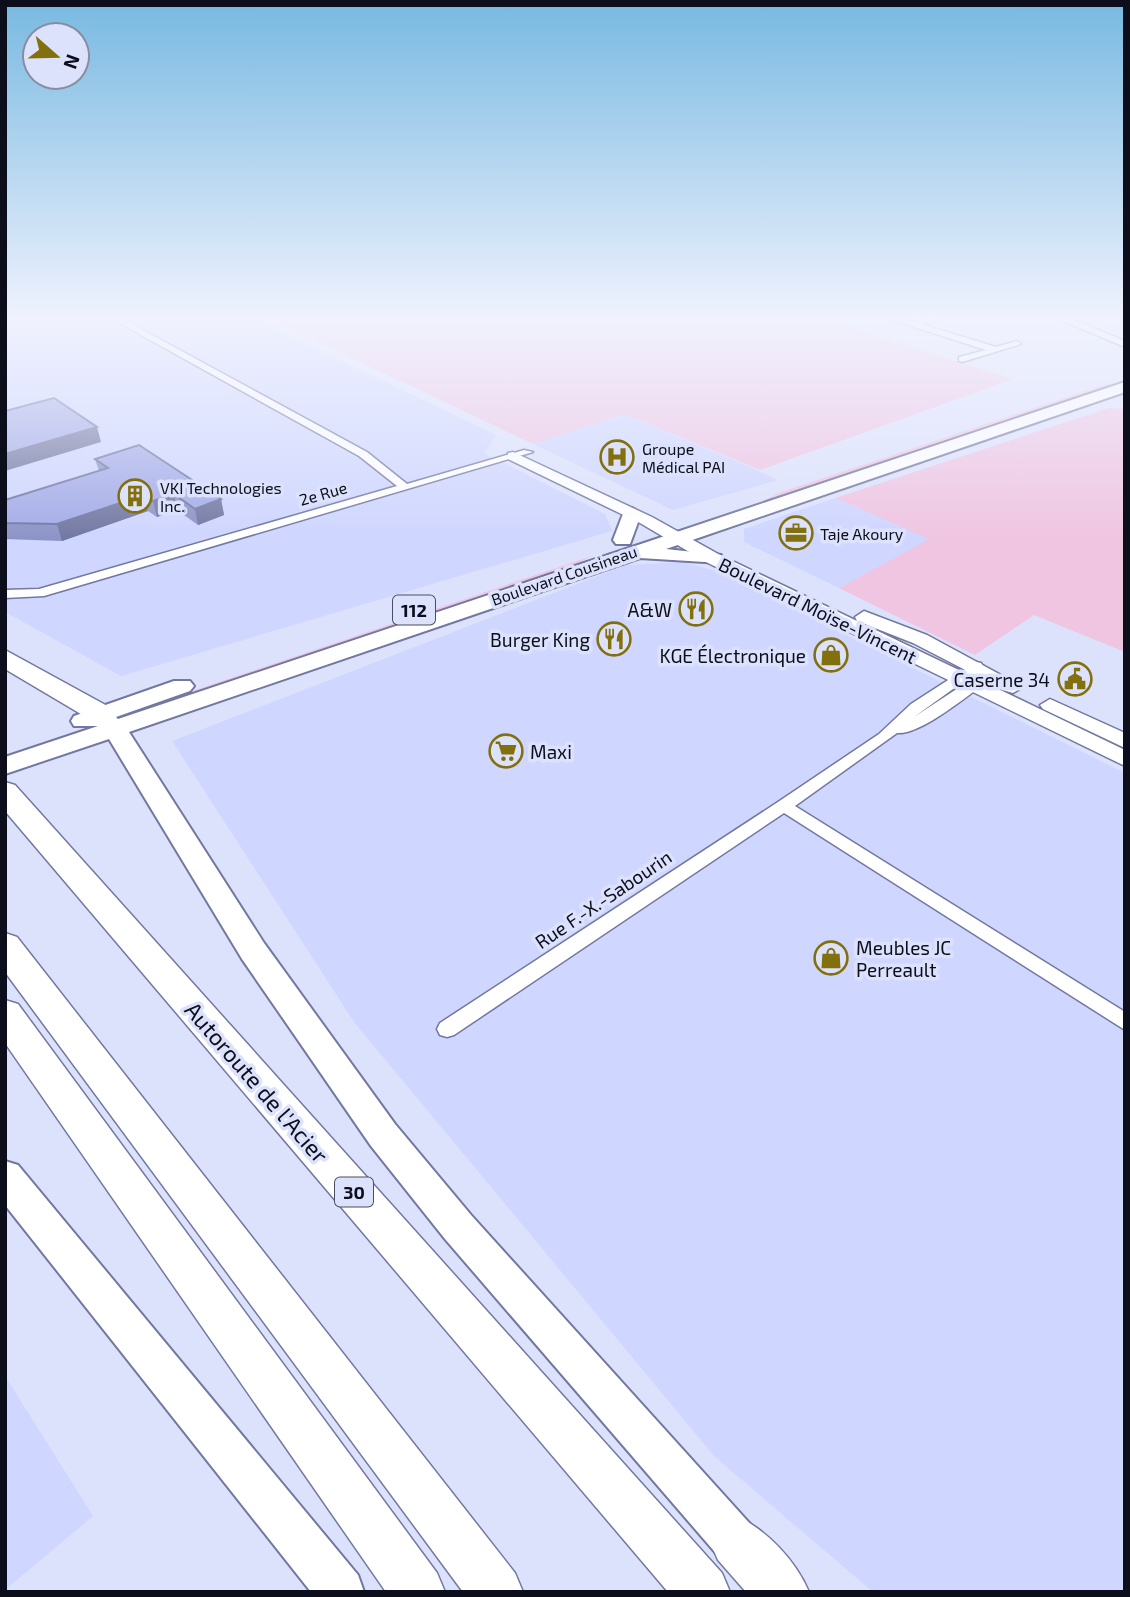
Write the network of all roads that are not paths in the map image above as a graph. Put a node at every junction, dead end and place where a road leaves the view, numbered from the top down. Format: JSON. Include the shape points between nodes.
{"nodes":[{"id":1,"x":247,"y":391,"type":"edge"},
{"id":2,"x":1077,"y":391,"type":"edge"},
{"id":3,"x":1115,"y":391,"type":"edge"},
{"id":4,"x":521,"y":454,"type":"junction"},
{"id":5,"x":403,"y":486,"type":"junction"},
{"id":6,"x":632,"y":514,"type":"junction"},
{"id":7,"x":736,"y":518,"type":"junction"},
{"id":8,"x":675,"y":530,"type":"junction"},
{"id":9,"x":628,"y":546,"type":"junction"},
{"id":10,"x":719,"y":554,"type":"junction"},
{"id":11,"x":5,"y":594,"type":"edge"},
{"id":12,"x":5,"y":658,"type":"edge"},
{"id":13,"x":974,"y":676,"type":"junction"},
{"id":14,"x":108,"y":722,"type":"junction"},
{"id":15,"x":1125,"y":741,"type":"edge"},
{"id":16,"x":1125,"y":759,"type":"edge"},
{"id":17,"x":8,"y":767,"type":"edge"},
{"id":18,"x":784,"y":806,"type":"junction"},
{"id":19,"x":5,"y":946,"type":"edge"},
{"id":20,"x":5,"y":1014,"type":"edge"},
{"id":21,"x":1125,"y":1021,"type":"edge"},
{"id":22,"x":447,"y":1029,"type":"dead end"},
{"id":23,"x":5,"y":1177,"type":"edge"},
{"id":24,"x":736,"y":1542,"type":"junction"},
{"id":25,"x":341,"y":1592,"type":"edge"},
{"id":26,"x":418,"y":1592,"type":"edge"},
{"id":27,"x":496,"y":1592,"type":"edge"},
{"id":28,"x":704,"y":1592,"type":"edge"},
{"id":29,"x":782,"y":1592,"type":"edge"},
{"id":30,"x":796,"y":1592,"type":"edge"}],
"edges":[{"from":1,"to":5,"type":"street","via":[[358,451]]},
{"from":2,"to":8,"type":"main road","name":"Boulevard Cousineau","number":"112"},
{"from":3,"to":7,"type":"main road","name":"Boulevard Cousineau","number":"112"},
{"from":4,"to":5,"type":"street","name":"2e Rue"},
{"from":4,"to":6,"type":"street","name":"Boulevard Moïse-Vincent"},
{"from":4,"to":8,"type":"street","name":"Boulevard Moïse-Vincent"},
{"from":5,"to":11,"type":"street","name":"2e Rue","via":[[40,593]]},
{"from":6,"to":8,"type":"street","name":"Boulevard Moïse-Vincent"},
{"from":6,"to":9,"type":"main road"},
{"from":7,"to":8,"type":"main road","name":"Boulevard Cousineau","number":"112"},
{"from":7,"to":10,"type":"main road"},
{"from":8,"to":9,"type":"main road","name":"Boulevard Cousineau","number":"112"},
{"from":8,"to":10,"type":"street","name":"Boulevard Moïse-Vincent"},
{"from":9,"to":10,"type":"main road"},
{"from":9,"to":14,"type":"main road","name":"Boulevard Cousineau","number":"112"},
{"from":10,"to":13,"type":"street","name":"Boulevard Moïse-Vincent"},
{"from":12,"to":14,"type":"highway"},
{"from":13,"to":15,"type":"street","name":"Boulevard Moïse-Vincent"},
{"from":13,"to":16,"type":"street","name":"Boulevard Moïse-Vincent"},
{"from":13,"to":18,"type":"street","name":"Rue F.-X.-Sabourin","via":[[929,715],[884,737]]},
{"from":14,"to":17,"type":"main road","name":"Boulevard Cousineau","number":"112"},
{"from":14,"to":24,"type":"main road","via":[[253,951],[383,1135]]},
{"from":17,"to":28,"type":"highway","name":"Autoroute de l'Acier","number":"30"},
{"from":18,"to":21,"type":"street"},
{"from":18,"to":22,"type":"street","name":"Rue F.-X.-Sabourin"},
{"from":19,"to":27,"type":"highway"},
{"from":20,"to":26,"type":"highway"},
{"from":23,"to":25,"type":"main road"},
{"from":24,"to":29,"type":"highway"},
{"from":24,"to":30,"type":"street"}]}
